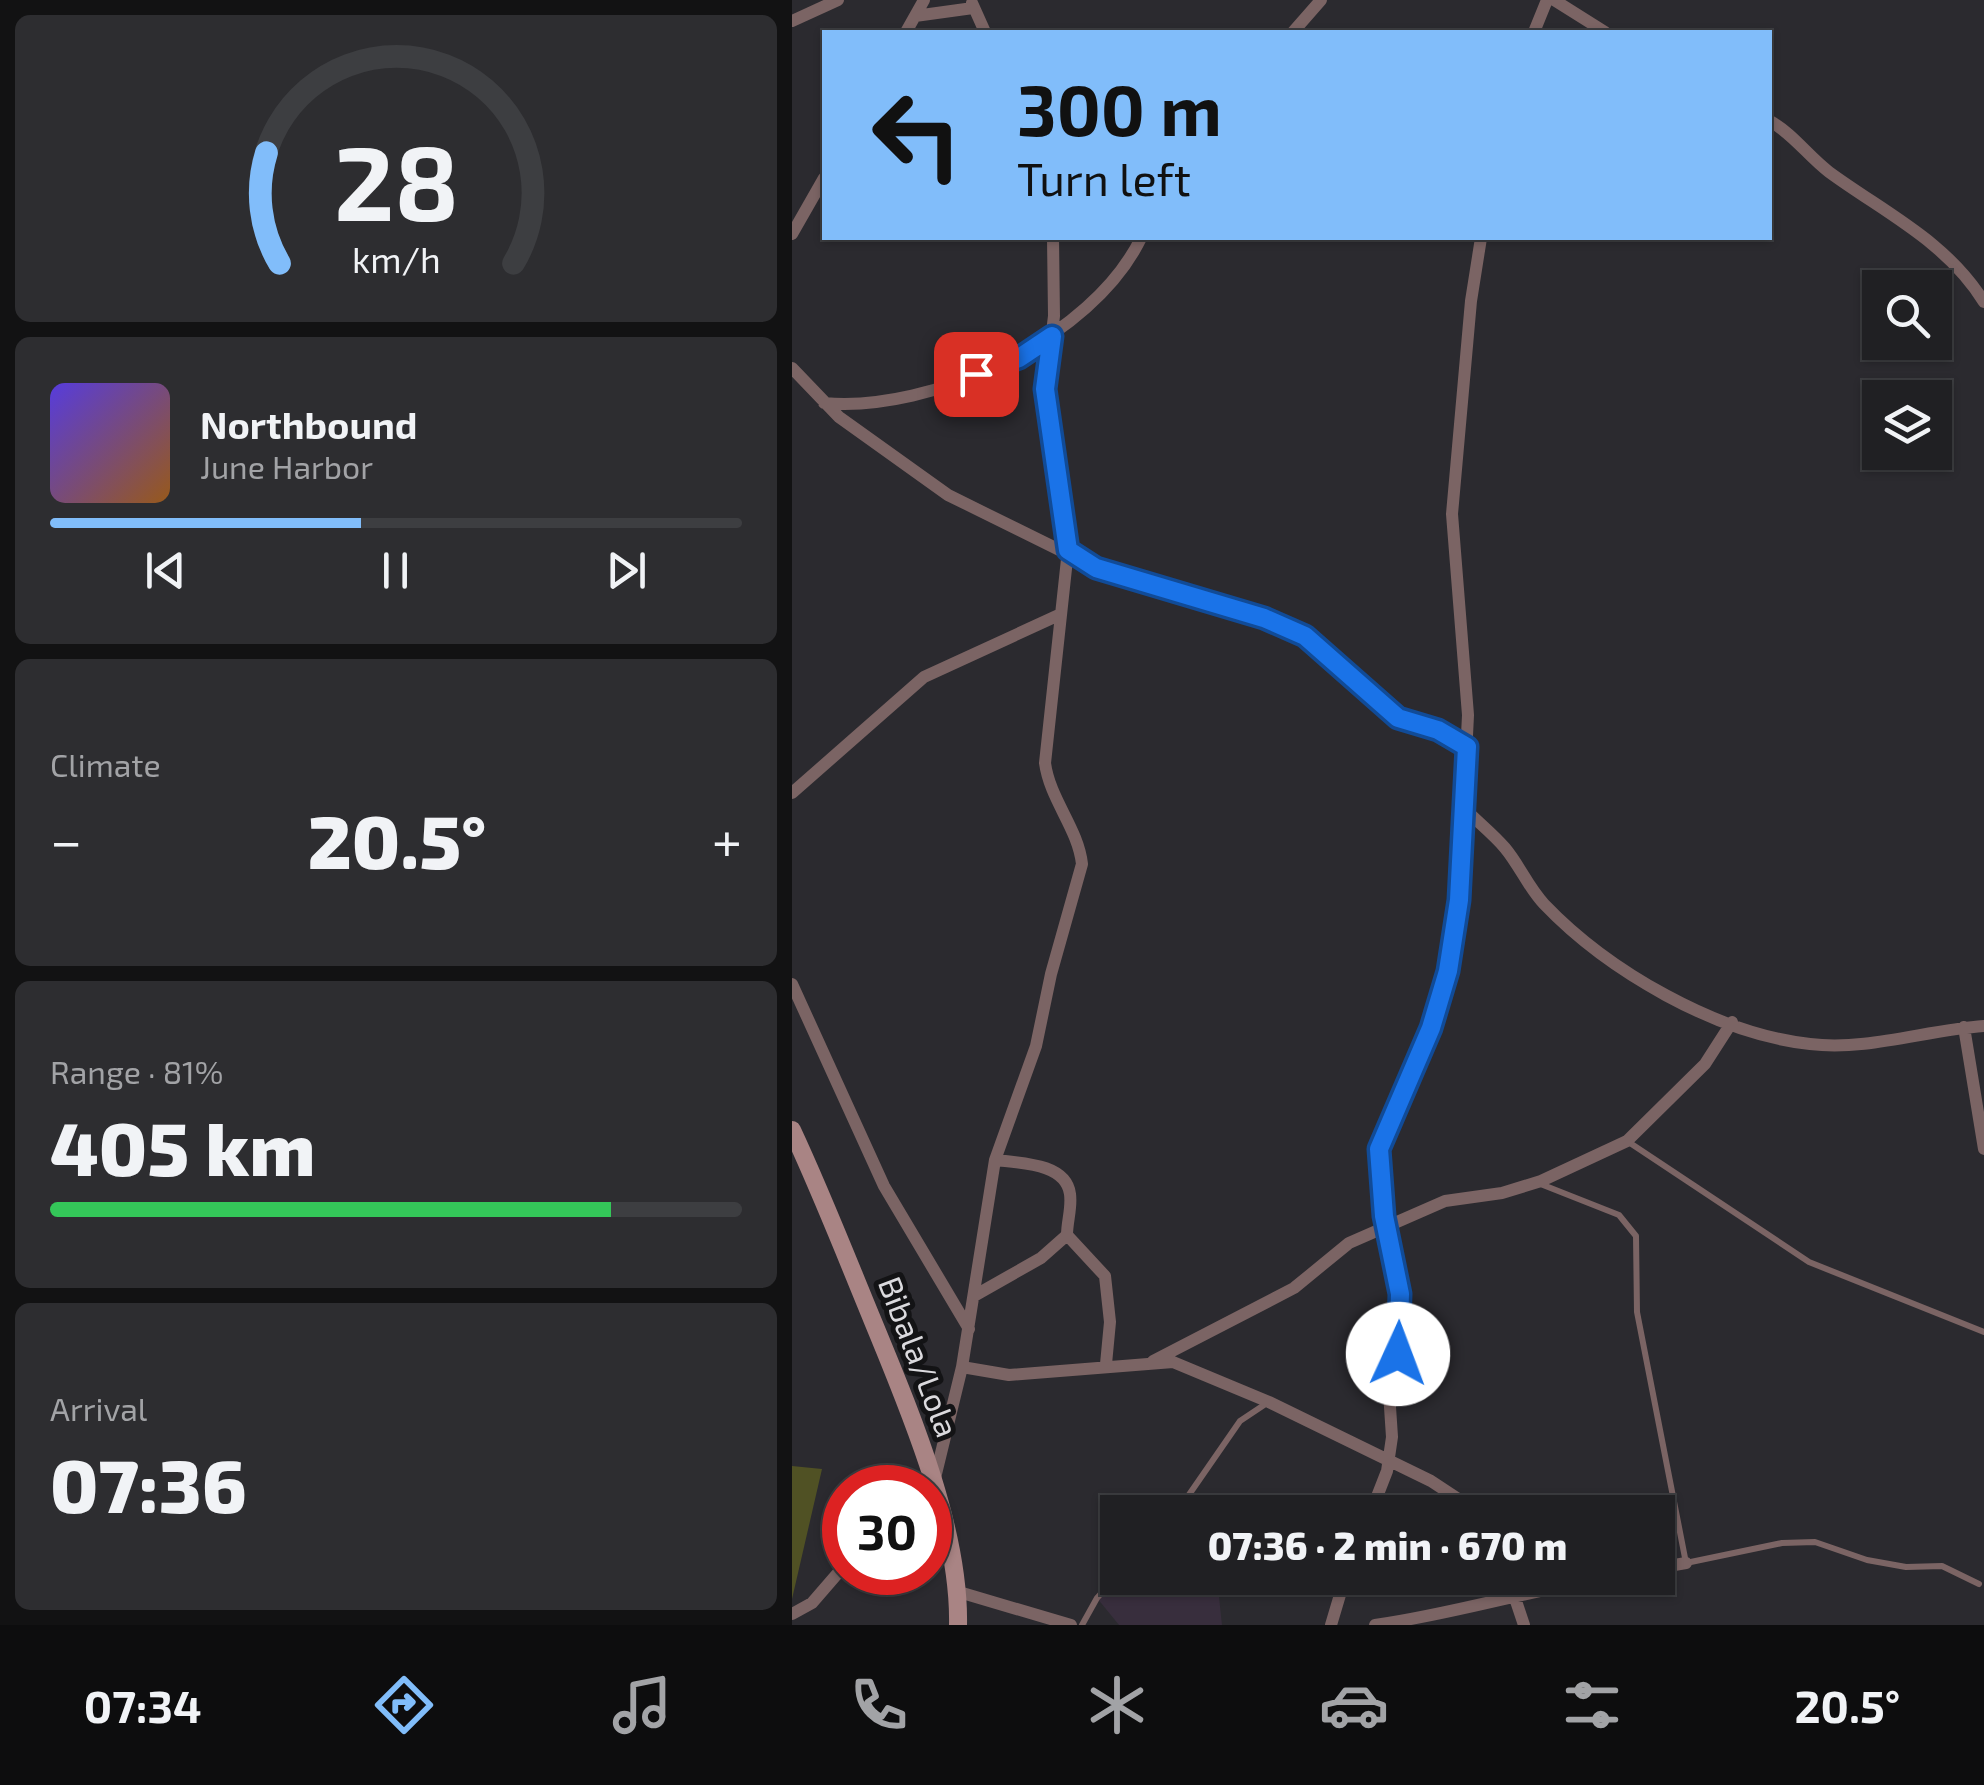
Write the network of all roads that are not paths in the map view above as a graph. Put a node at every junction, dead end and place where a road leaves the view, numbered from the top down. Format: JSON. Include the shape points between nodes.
{"nodes":[{"id":1,"x":838,"y":0,"type":"edge"},
{"id":2,"x":924,"y":0,"type":"edge"},
{"id":3,"x":1321,"y":0,"type":"edge"},
{"id":4,"x":1551,"y":0,"type":"edge"},
{"id":5,"x":972,"y":4,"type":"edge"},
{"id":6,"x":915,"y":16,"type":"junction"},
{"id":7,"x":792,"y":20,"type":"edge"},
{"id":8,"x":907,"y":30,"type":"edge"},
{"id":9,"x":984,"y":30,"type":"edge"},
{"id":10,"x":1295,"y":30,"type":"edge"},
{"id":11,"x":1535,"y":30,"type":"edge"},
{"id":12,"x":1602,"y":30,"type":"edge"},
{"id":13,"x":1772,"y":123,"type":"edge"},
{"id":14,"x":822,"y":182,"type":"edge"},
{"id":15,"x":792,"y":234,"type":"edge"},
{"id":16,"x":1053,"y":240,"type":"edge"},
{"id":17,"x":1140,"y":240,"type":"edge"},
{"id":18,"x":1481,"y":240,"type":"edge"},
{"id":19,"x":1984,"y":302,"type":"edge"},
{"id":20,"x":1052,"y":336,"type":"junction"},
{"id":21,"x":792,"y":368,"type":"edge"},
{"id":22,"x":824,"y":403,"type":"junction"},
{"id":23,"x":1068,"y":550,"type":"junction"},
{"id":24,"x":1062,"y":614,"type":"junction"},
{"id":25,"x":1467,"y":747,"type":"junction"},
{"id":26,"x":792,"y":793,"type":"edge"},
{"id":27,"x":1466,"y":811,"type":"junction"},
{"id":28,"x":792,"y":984,"type":"edge"},
{"id":29,"x":1732,"y":1022,"type":"junction"},
{"id":30,"x":1984,"y":1026,"type":"edge"},
{"id":31,"x":1964,"y":1027,"type":"junction"},
{"id":32,"x":792,"y":1130,"type":"edge"},
{"id":33,"x":1627,"y":1141,"type":"junction"},
{"id":34,"x":1984,"y":1149,"type":"edge"},
{"id":35,"x":996,"y":1160,"type":"junction"},
{"id":36,"x":1536,"y":1182,"type":"junction"},
{"id":37,"x":1388,"y":1230,"type":"junction"},
{"id":38,"x":1068,"y":1234,"type":"junction"},
{"id":39,"x":974,"y":1296,"type":"junction"},
{"id":40,"x":969,"y":1329,"type":"junction"},
{"id":41,"x":1984,"y":1332,"type":"edge"},
{"id":42,"x":1153,"y":1361,"type":"junction"},
{"id":43,"x":1106,"y":1364,"type":"junction"},
{"id":44,"x":962,"y":1367,"type":"junction"},
{"id":45,"x":1269,"y":1402,"type":"junction"},
{"id":46,"x":1388,"y":1460,"type":"junction"},
{"id":47,"x":925,"y":1465,"type":"edge"},
{"id":48,"x":936,"y":1465,"type":"edge"},
{"id":49,"x":1188,"y":1495,"type":"edge"},
{"id":50,"x":1377,"y":1495,"type":"edge"},
{"id":51,"x":1453,"y":1495,"type":"edge"},
{"id":52,"x":1686,"y":1563,"type":"junction"},
{"id":53,"x":952,"y":1565,"type":"edge"},
{"id":54,"x":1675,"y":1565,"type":"edge"},
{"id":55,"x":1980,"y":1584,"type":"dead end"},
{"id":56,"x":822,"y":1591,"type":"edge"},
{"id":57,"x":959,"y":1592,"type":"junction"},
{"id":58,"x":1100,"y":1594,"type":"edge"},
{"id":59,"x":1340,"y":1595,"type":"edge"},
{"id":60,"x":1514,"y":1595,"type":"joint"},
{"id":61,"x":792,"y":1614,"type":"edge"},
{"id":62,"x":958,"y":1625,"type":"edge"},
{"id":63,"x":1071,"y":1625,"type":"edge"},
{"id":64,"x":1082,"y":1625,"type":"edge"},
{"id":65,"x":1331,"y":1625,"type":"edge"},
{"id":66,"x":1375,"y":1625,"type":"edge"},
{"id":67,"x":1524,"y":1625,"type":"edge"}],
"edges":[{"from":1,"to":7,"type":"street"},
{"from":2,"to":6,"type":"street"},
{"from":3,"to":10,"type":"street"},
{"from":4,"to":11,"type":"street"},
{"from":4,"to":12,"type":"street"},
{"from":5,"to":6,"type":"street"},
{"from":5,"to":9,"type":"street"},
{"from":6,"to":8,"type":"street"},
{"from":13,"to":19,"type":"street","via":[[1824,168],[1923,234]]},
{"from":14,"to":15,"type":"street"},
{"from":16,"to":20,"type":"street"},
{"from":17,"to":20,"type":"street","via":[[1120,269]]},
{"from":18,"to":25,"type":"street","via":[[1452,514]]},
{"from":20,"to":22,"type":"street","via":[[1019,358],[894,401]]},
{"from":20,"to":23,"type":"street","via":[[1045,389]]},
{"from":21,"to":22,"type":"street"},
{"from":22,"to":23,"type":"street","via":[[948,495]]},
{"from":23,"to":24,"type":"street"},
{"from":23,"to":25,"type":"street","via":[[1096,568],[1305,636],[1398,718]]},
{"from":24,"to":26,"type":"street","via":[[924,677]]},
{"from":24,"to":35,"type":"street","via":[[1045,763],[1082,864],[1036,1046]]},
{"from":25,"to":27,"type":"street"},
{"from":27,"to":29,"type":"street","via":[[1505,848],[1546,907],[1630,976]]},
{"from":27,"to":37,"type":"street","via":[[1448,971],[1379,1149]]},
{"from":28,"to":40,"type":"street","via":[[884,1186]]},
{"from":29,"to":31,"type":"street","via":[[1810,1044],[1860,1044]]},
{"from":29,"to":33,"type":"street","via":[[1705,1064]]},
{"from":30,"to":31,"type":"street"},
{"from":31,"to":34,"type":"street"},
{"from":32,"to":47,"type":"main road","name":"Bibala/Lola","via":[[904,1398]]},
{"from":33,"to":36,"type":"street"},
{"from":33,"to":41,"type":"lane","via":[[1808,1262]]},
{"from":35,"to":38,"type":"street","via":[[1058,1174],[1070,1190]]},
{"from":35,"to":39,"type":"street"},
{"from":36,"to":37,"type":"street","via":[[1444,1201]]},
{"from":36,"to":52,"type":"lane","via":[[1620,1215],[1636,1236],[1637,1312]]},
{"from":37,"to":42,"type":"street","via":[[1339,1249],[1294,1288]]},
{"from":37,"to":46,"type":"street","via":[[1400,1340],[1388,1377]]},
{"from":38,"to":39,"type":"street"},
{"from":38,"to":43,"type":"street","via":[[1105,1276]]},
{"from":39,"to":40,"type":"street"},
{"from":40,"to":44,"type":"street"},
{"from":42,"to":43,"type":"street"},
{"from":42,"to":45,"type":"street","via":[[1173,1362]]},
{"from":43,"to":44,"type":"street","via":[[1010,1375]]},
{"from":44,"to":48,"type":"street"},
{"from":45,"to":46,"type":"street"},
{"from":45,"to":49,"type":"lane","via":[[1240,1421]]},
{"from":46,"to":50,"type":"street"},
{"from":46,"to":51,"type":"street"},
{"from":52,"to":54,"type":"street"},
{"from":52,"to":55,"type":"lane","via":[[1815,1542],[1867,1560],[1942,1566]]},
{"from":53,"to":57,"type":"main road","name":"Bibala/Lola"},
{"from":56,"to":61,"type":"street"},
{"from":57,"to":62,"type":"main road","name":"Bibala/Lola"},
{"from":57,"to":63,"type":"street"},
{"from":58,"to":64,"type":"lane"},
{"from":59,"to":65,"type":"street"},
{"from":60,"to":66,"type":"street"},
{"from":60,"to":67,"type":"street"}]}
